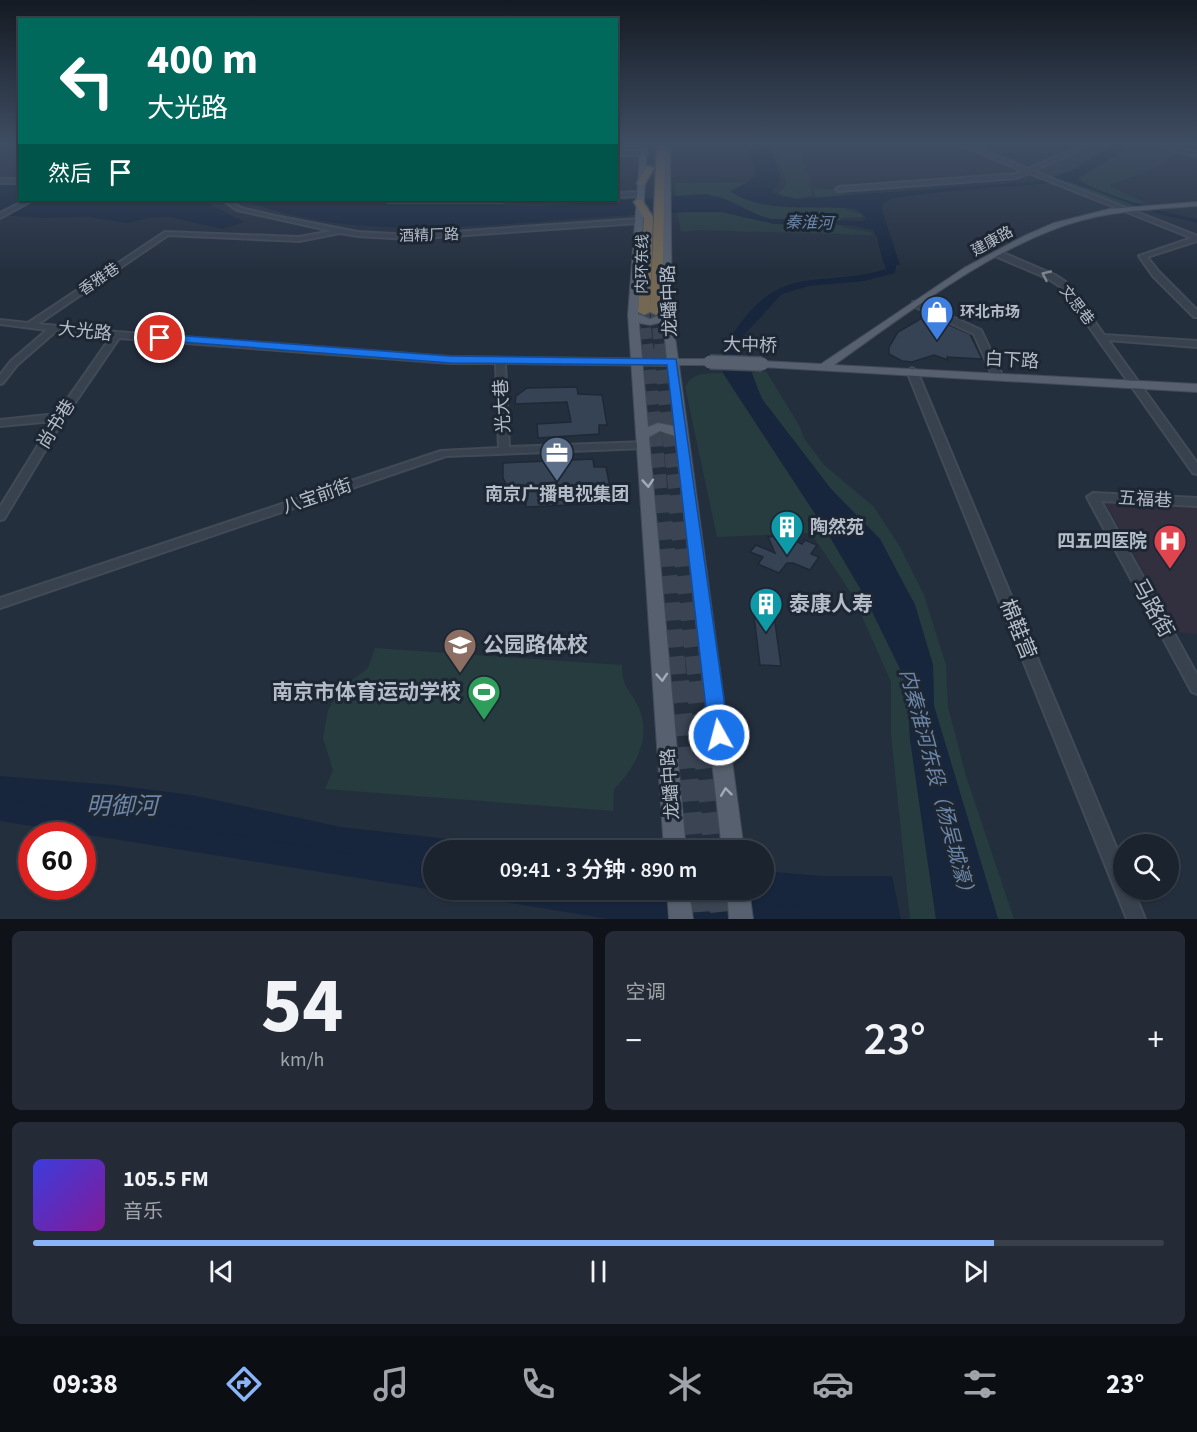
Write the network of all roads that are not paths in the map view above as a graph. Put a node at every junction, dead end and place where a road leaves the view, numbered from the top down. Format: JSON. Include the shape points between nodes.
{"nodes":[{"id":1,"x":643,"y":186,"type":"edge"},
{"id":2,"x":653,"y":186,"type":"edge"},
{"id":3,"x":664,"y":186,"type":"edge"},
{"id":4,"x":882,"y":186,"type":"edge"},
{"id":5,"x":1062,"y":186,"type":"edge"},
{"id":6,"x":839,"y":189,"type":"dead end"},
{"id":7,"x":618,"y":195,"type":"edge"},
{"id":8,"x":652,"y":198,"type":"junction"},
{"id":9,"x":28,"y":201,"type":"edge"},
{"id":10,"x":227,"y":201,"type":"edge"},
{"id":11,"x":1197,"y":204,"type":"edge"},
{"id":12,"x":1128,"y":210,"type":"junction"},
{"id":13,"x":0,"y":216,"type":"edge"},
{"id":14,"x":650,"y":217,"type":"junction"},
{"id":15,"x":340,"y":231,"type":"junction"},
{"id":16,"x":1197,"y":239,"type":"edge"},
{"id":17,"x":998,"y":254,"type":"junction"},
{"id":18,"x":916,"y":304,"type":"junction"},
{"id":19,"x":650,"y":314,"type":"junction"},
{"id":20,"x":1197,"y":315,"type":"edge"},
{"id":21,"x":0,"y":322,"type":"edge"},
{"id":22,"x":30,"y":325,"type":"junction"},
{"id":23,"x":54,"y":328,"type":"junction"},
{"id":24,"x":117,"y":334,"type":"junction"},
{"id":25,"x":1102,"y":337,"type":"junction"},
{"id":26,"x":1197,"y":344,"type":"edge"},
{"id":27,"x":500,"y":361,"type":"junction"},
{"id":28,"x":637,"y":362,"type":"junction"},
{"id":29,"x":672,"y":362,"type":"junction"},
{"id":30,"x":826,"y":365,"type":"junction"},
{"id":31,"x":912,"y":371,"type":"junction"},
{"id":32,"x":998,"y":377,"type":"junction"},
{"id":33,"x":0,"y":381,"type":"edge"},
{"id":34,"x":1136,"y":383,"type":"junction"},
{"id":35,"x":1197,"y":388,"type":"edge"},
{"id":36,"x":60,"y":417,"type":"junction"},
{"id":37,"x":0,"y":423,"type":"edge"},
{"id":38,"x":682,"y":435,"type":"junction"},
{"id":39,"x":645,"y":440,"type":"junction"},
{"id":40,"x":504,"y":451,"type":"junction"},
{"id":41,"x":1197,"y":471,"type":"edge"},
{"id":42,"x":1093,"y":496,"type":"joint"},
{"id":43,"x":1197,"y":502,"type":"edge"},
{"id":44,"x":0,"y":516,"type":"edge"},
{"id":45,"x":0,"y":603,"type":"edge"},
{"id":46,"x":1197,"y":688,"type":"edge"},
{"id":47,"x":674,"y":840,"type":"edge"},
{"id":48,"x":732,"y":840,"type":"edge"},
{"id":49,"x":1113,"y":862,"type":"edge"},
{"id":50,"x":679,"y":900,"type":"edge"},
{"id":51,"x":739,"y":900,"type":"edge"},
{"id":52,"x":1128,"y":900,"type":"edge"},
{"id":53,"x":681,"y":919,"type":"edge"},
{"id":54,"x":741,"y":919,"type":"edge"},
{"id":55,"x":1136,"y":919,"type":"edge"}],
"edges":[{"from":1,"to":8,"type":"main road"},
{"from":2,"to":8,"type":"highway"},
{"from":3,"to":8,"type":"main road"},
{"from":4,"to":6,"type":"street"},
{"from":5,"to":12,"type":"street"},
{"from":7,"to":8,"type":"street"},
{"from":8,"to":14,"type":"highway"},
{"from":8,"to":14,"type":"highway"},
{"from":9,"to":13,"type":"street"},
{"from":10,"to":15,"type":"street","name":"酒精厂路","via":[[239,209]]},
{"from":11,"to":12,"type":"main road","name":"建康路"},
{"from":12,"to":16,"type":"street"},
{"from":12,"to":17,"type":"main road","name":"建康路","via":[[1058,225]]},
{"from":14,"to":15,"type":"street","name":"酒精厂路","via":[[410,237]]},
{"from":14,"to":19,"type":"highway","name":"内环东线"},
{"from":14,"to":19,"type":"main road","name":"龙蟠中路"},
{"from":15,"to":22,"type":"street","name":"香雅巷","via":[[299,239],[167,233]]},
{"from":16,"to":20,"type":"street","via":[[1143,255],[1156,274]]},
{"from":17,"to":18,"type":"main road","name":"建康路"},
{"from":25,"to":17,"type":"street","name":"文思巷","one_way":true,"via":[[1064,285]]},
{"from":18,"to":30,"type":"main road","name":"建康路"},
{"from":18,"to":32,"type":"street","via":[[978,332]]},
{"from":19,"to":28,"type":"main road","name":"龙蟠中路"},
{"from":19,"to":29,"type":"main road","name":"龙蟠中路"},
{"from":21,"to":22,"type":"street","name":"大光路"},
{"from":22,"to":23,"type":"street","name":"大光路"},
{"from":23,"to":24,"type":"street","name":"大光路"},
{"from":23,"to":33,"type":"street","via":[[14,363]]},
{"from":24,"to":27,"type":"street","name":"大光路"},
{"from":24,"to":36,"type":"street","name":"尚书巷"},
{"from":25,"to":26,"type":"street"},
{"from":25,"to":34,"type":"street","name":"文思巷"},
{"from":27,"to":28,"type":"street","name":"大光路"},
{"from":27,"to":40,"type":"street","name":"光大巷"},
{"from":28,"to":29,"type":"street","name":"大光路"},
{"from":28,"to":39,"type":"main road","name":"龙蟠中路"},
{"from":29,"to":30,"type":"main road","name":"大中桥","bridge":true},
{"from":29,"to":38,"type":"main road","name":"龙蟠中路"},
{"from":30,"to":31,"type":"main road","name":"白下路"},
{"from":31,"to":32,"type":"main road","name":"白下路"},
{"from":31,"to":49,"type":"street","name":"棉鞋营"},
{"from":32,"to":34,"type":"main road","name":"白下路"},
{"from":34,"to":35,"type":"main road","name":"白下路"},
{"from":34,"to":41,"type":"street","name":"文思巷"},
{"from":36,"to":37,"type":"street"},
{"from":36,"to":44,"type":"street","name":"尚书巷"},
{"from":38,"to":39,"type":"main road","via":[[664,427],[650,430]]},
{"from":48,"to":38,"type":"main road","name":"龙蟠中路","one_way":true},
{"from":39,"to":40,"type":"street","name":"八宝前街"},
{"from":39,"to":47,"type":"main road","name":"龙蟠中路","one_way":true},
{"from":40,"to":45,"type":"street","name":"八宝前街","via":[[445,453]]},
{"from":42,"to":43,"type":"street","name":"五福巷"},
{"from":42,"to":46,"type":"street","name":"马路街"},
{"from":50,"to":53,"type":"main road"},
{"from":51,"to":54,"type":"main road"},
{"from":52,"to":55,"type":"street","name":"棉鞋营"}]}
